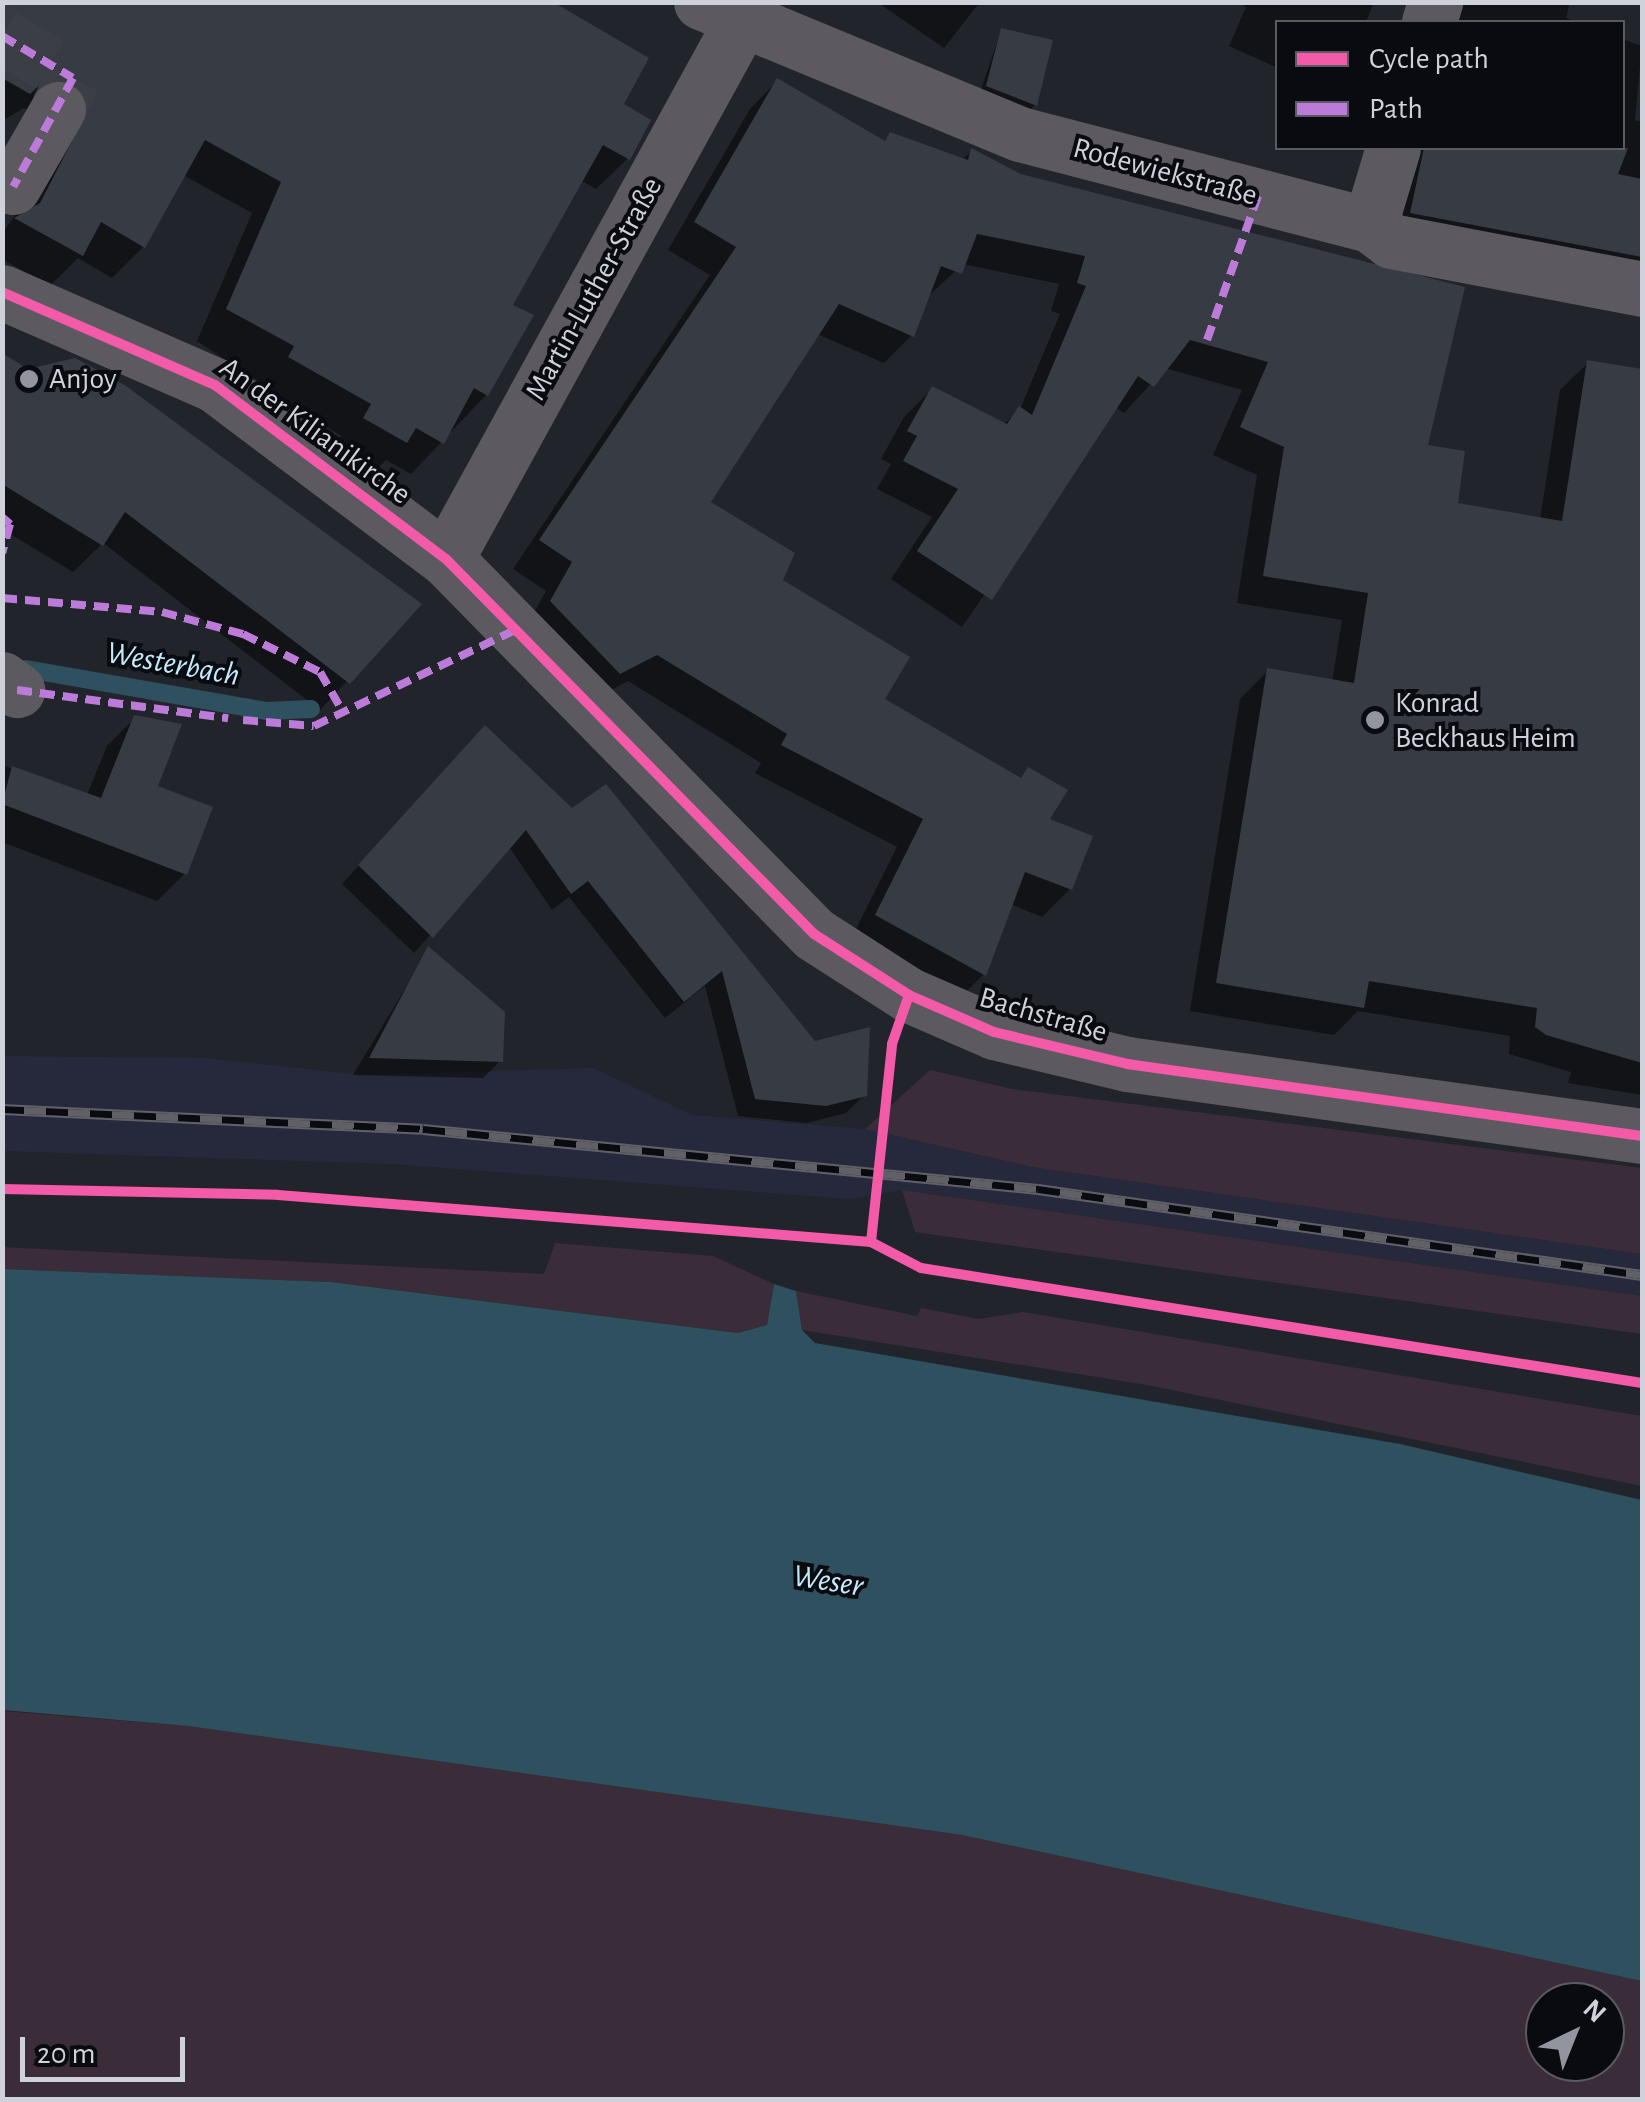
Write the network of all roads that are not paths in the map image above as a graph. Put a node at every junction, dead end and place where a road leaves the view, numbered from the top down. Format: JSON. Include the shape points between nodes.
{"nodes":[{"id":1,"x":722,"y":11,"type":"edge"},
{"id":2,"x":58,"y":109,"type":"tunnel mouth"},
{"id":3,"x":1392,"y":150,"type":"edge"},
{"id":4,"x":14,"y":188,"type":"dead end"},
{"id":5,"x":1370,"y":226,"type":"junction"},
{"id":6,"x":1642,"y":289,"type":"edge"},
{"id":7,"x":2,"y":292,"type":"edge"},
{"id":8,"x":446,"y":559,"type":"junction"},
{"id":9,"x":516,"y":630,"type":"joint"},
{"id":10,"x":1642,"y":1136,"type":"edge"}],
"edges":[{"from":1,"to":5,"type":"street","name":"Rodewiekstraße","via":[[1020,134]]},
{"from":1,"to":8,"type":"street","name":"Martin-Luther-Straße"},
{"from":2,"to":4,"type":"street"},
{"from":3,"to":5,"type":"street"},
{"from":5,"to":6,"type":"street","name":"Rodewiekstraße","via":[[1390,240]]},
{"from":7,"to":8,"type":"street","name":"An der Kilianikirche","via":[[214,385]]},
{"from":8,"to":9,"type":"street","name":"An der Kilianikirche"},
{"from":9,"to":10,"type":"street","name":"Bachstraße","via":[[814,934],[909,995],[994,1032],[1127,1064]]}]}
